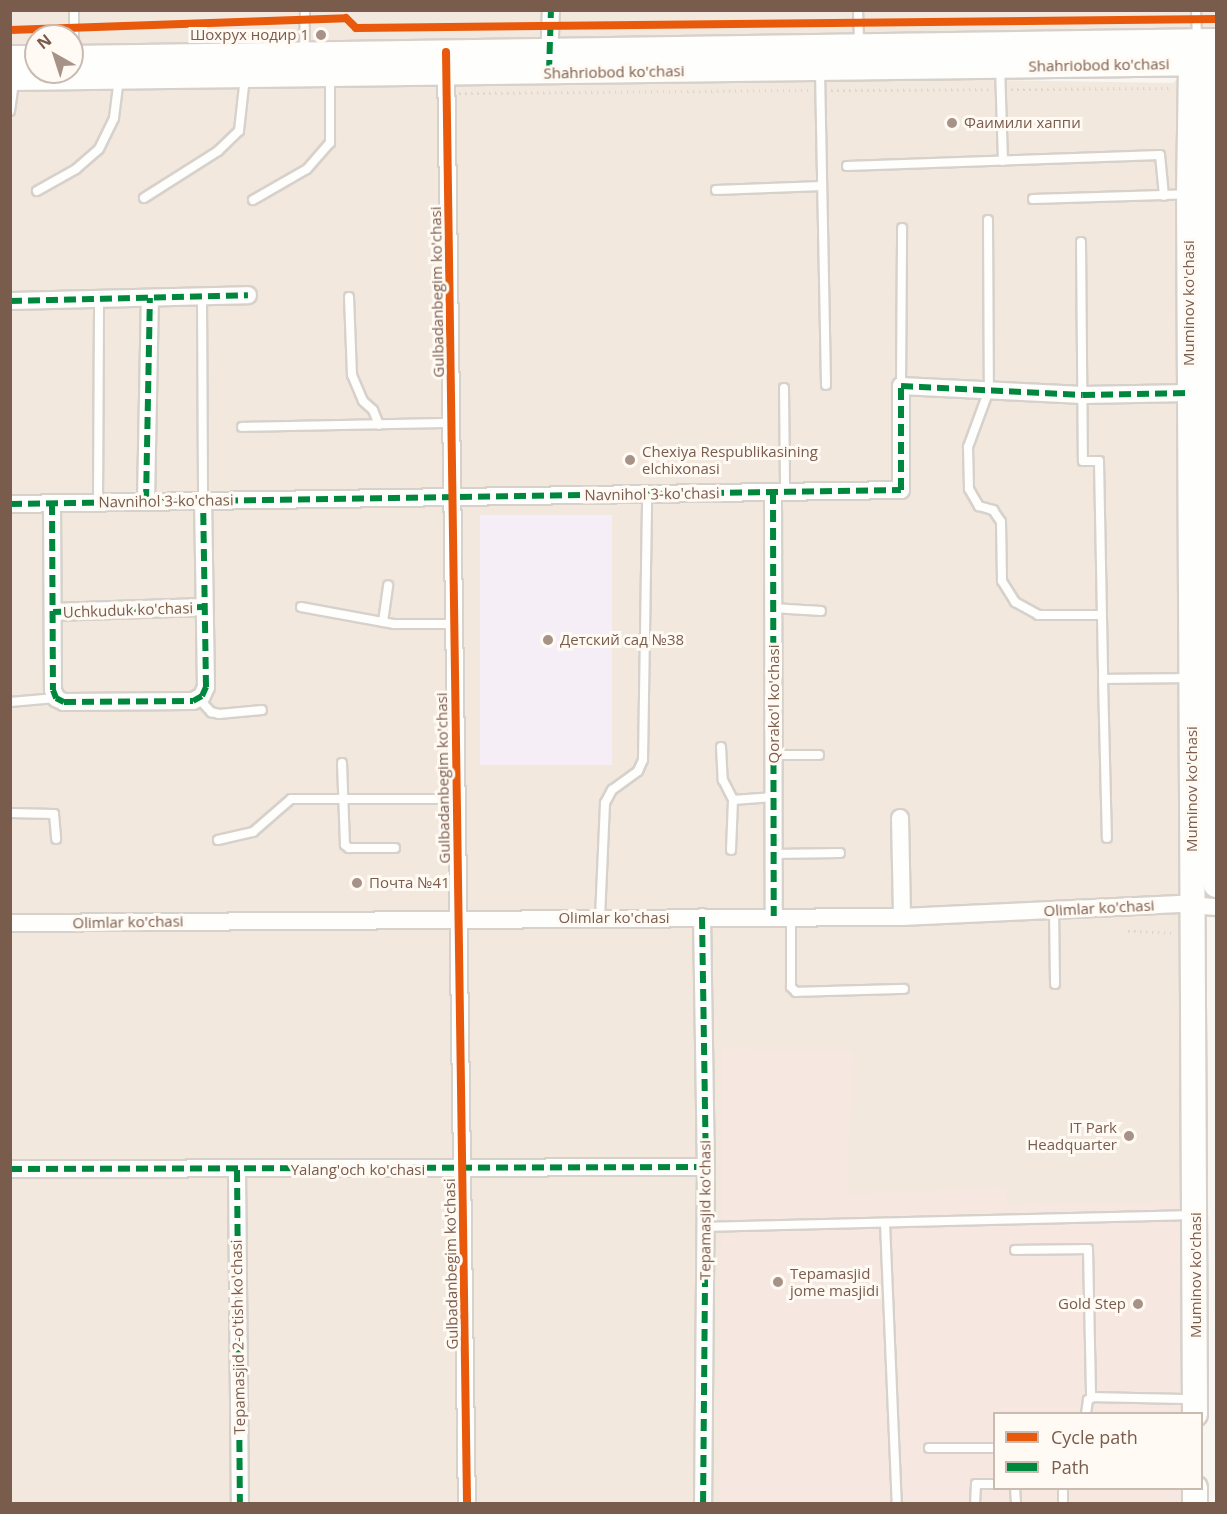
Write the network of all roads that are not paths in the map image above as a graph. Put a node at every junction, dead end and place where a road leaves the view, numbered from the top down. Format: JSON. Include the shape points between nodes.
{"nodes":[{"id":1,"x":305,"y":10,"type":"edge"},
{"id":2,"x":551,"y":10,"type":"edge"},
{"id":3,"x":858,"y":10,"type":"edge"},
{"id":4,"x":1196,"y":10,"type":"edge"},
{"id":5,"x":859,"y":46,"type":"junction"},
{"id":6,"x":1206,"y":54,"type":"edge"},
{"id":7,"x":84,"y":58,"type":"edge"},
{"id":8,"x":549,"y":61,"type":"junction"},
{"id":9,"x":303,"y":65,"type":"junction"},
{"id":10,"x":820,"y":68,"type":"junction"},
{"id":11,"x":12,"y":71,"type":"edge"},
{"id":12,"x":447,"y":73,"type":"junction"},
{"id":13,"x":245,"y":76,"type":"junction"},
{"id":14,"x":330,"y":76,"type":"junction"},
{"id":15,"x":118,"y":77,"type":"junction"},
{"id":16,"x":1001,"y":77,"type":"junction"},
{"id":17,"x":10,"y":111,"type":"edge"},
{"id":18,"x":1004,"y":161,"type":"junction"},
{"id":19,"x":847,"y":166,"type":"dead end"},
{"id":20,"x":822,"y":186,"type":"junction"},
{"id":21,"x":716,"y":190,"type":"dead end"},
{"id":22,"x":37,"y":191,"type":"dead end"},
{"id":23,"x":1189,"y":194,"type":"junction"},
{"id":24,"x":1164,"y":196,"type":"junction"},
{"id":25,"x":144,"y":198,"type":"dead end"},
{"id":26,"x":1033,"y":199,"type":"dead end"},
{"id":27,"x":253,"y":200,"type":"dead end"},
{"id":28,"x":987,"y":220,"type":"dead end"},
{"id":29,"x":902,"y":228,"type":"dead end"},
{"id":30,"x":1081,"y":242,"type":"dead end"},
{"id":31,"x":248,"y":295,"type":"dead end"},
{"id":32,"x":202,"y":297,"type":"junction"},
{"id":33,"x":349,"y":297,"type":"dead end"},
{"id":34,"x":150,"y":298,"type":"junction"},
{"id":35,"x":99,"y":299,"type":"junction"},
{"id":36,"x":10,"y":301,"type":"edge"},
{"id":37,"x":826,"y":386,"type":"dead end"},
{"id":38,"x":901,"y":386,"type":"junction"},
{"id":39,"x":784,"y":388,"type":"dead end"},
{"id":40,"x":989,"y":390,"type":"junction"},
{"id":41,"x":1190,"y":393,"type":"junction"},
{"id":42,"x":1083,"y":395,"type":"junction"},
{"id":43,"x":453,"y":423,"type":"junction"},
{"id":44,"x":380,"y":425,"type":"junction"},
{"id":45,"x":242,"y":427,"type":"dead end"},
{"id":46,"x":779,"y":492,"type":"junction"},
{"id":47,"x":647,"y":494,"type":"junction"},
{"id":48,"x":455,"y":497,"type":"junction"},
{"id":49,"x":146,"y":501,"type":"junction"},
{"id":50,"x":203,"y":501,"type":"junction"},
{"id":51,"x":98,"y":502,"type":"junction"},
{"id":52,"x":52,"y":503,"type":"junction"},
{"id":53,"x":10,"y":504,"type":"edge"},
{"id":54,"x":388,"y":585,"type":"dead end"},
{"id":55,"x":203,"y":607,"type":"junction"},
{"id":56,"x":301,"y":607,"type":"dead end"},
{"id":57,"x":774,"y":608,"type":"junction"},
{"id":58,"x":821,"y":611,"type":"dead end"},
{"id":59,"x":53,"y":612,"type":"junction"},
{"id":60,"x":1101,"y":615,"type":"junction"},
{"id":61,"x":383,"y":622,"type":"junction"},
{"id":62,"x":454,"y":624,"type":"junction"},
{"id":63,"x":1192,"y":678,"type":"junction"},
{"id":64,"x":1103,"y":679,"type":"junction"},
{"id":65,"x":56,"y":698,"type":"junction"},
{"id":66,"x":199,"y":699,"type":"junction"},
{"id":67,"x":10,"y":702,"type":"edge"},
{"id":68,"x":262,"y":710,"type":"dead end"},
{"id":69,"x":721,"y":747,"type":"dead end"},
{"id":70,"x":774,"y":755,"type":"junction"},
{"id":71,"x":819,"y":755,"type":"dead end"},
{"id":72,"x":342,"y":764,"type":"dead end"},
{"id":73,"x":774,"y":797,"type":"junction"},
{"id":74,"x":341,"y":799,"type":"junction"},
{"id":75,"x":457,"y":799,"type":"junction"},
{"id":76,"x":733,"y":800,"type":"junction"},
{"id":77,"x":10,"y":813,"type":"edge"},
{"id":78,"x":900,"y":819,"type":"dead end"},
{"id":79,"x":1107,"y":838,"type":"dead end"},
{"id":80,"x":56,"y":839,"type":"dead end"},
{"id":81,"x":218,"y":840,"type":"dead end"},
{"id":82,"x":395,"y":848,"type":"dead end"},
{"id":83,"x":731,"y":850,"type":"dead end"},
{"id":84,"x":840,"y":852,"type":"dead end"},
{"id":85,"x":774,"y":854,"type":"junction"},
{"id":86,"x":1216,"y":885,"type":"edge"},
{"id":87,"x":1205,"y":906,"type":"edge"},
{"id":88,"x":1054,"y":910,"type":"junction"},
{"id":89,"x":783,"y":916,"type":"junction"},
{"id":90,"x":702,"y":917,"type":"junction"},
{"id":91,"x":902,"y":917,"type":"junction"},
{"id":92,"x":600,"y":918,"type":"junction"},
{"id":93,"x":459,"y":919,"type":"junction"},
{"id":94,"x":10,"y":923,"type":"edge"},
{"id":95,"x":1055,"y":984,"type":"dead end"},
{"id":96,"x":904,"y":989,"type":"dead end"},
{"id":97,"x":706,"y":1167,"type":"junction"},
{"id":98,"x":10,"y":1169,"type":"edge"},
{"id":99,"x":237,"y":1170,"type":"junction"},
{"id":100,"x":463,"y":1170,"type":"junction"},
{"id":101,"x":1196,"y":1215,"type":"junction"},
{"id":102,"x":885,"y":1223,"type":"junction"},
{"id":103,"x":705,"y":1227,"type":"junction"},
{"id":104,"x":1015,"y":1250,"type":"dead end"},
{"id":105,"x":1090,"y":1398,"type":"junction"},
{"id":106,"x":1195,"y":1406,"type":"edge"},
{"id":107,"x":1086,"y":1412,"type":"edge"},
{"id":108,"x":929,"y":1448,"type":"dead end"},
{"id":109,"x":993,"y":1448,"type":"edge"},
{"id":110,"x":993,"y":1484,"type":"edge"},
{"id":111,"x":240,"y":1503,"type":"edge"},
{"id":112,"x":467,"y":1503,"type":"edge"},
{"id":113,"x":703,"y":1503,"type":"edge"},
{"id":114,"x":897,"y":1503,"type":"edge"},
{"id":115,"x":975,"y":1503,"type":"edge"}],
"edges":[{"from":1,"to":9,"type":"lane"},
{"from":2,"to":8,"type":"street"},
{"from":3,"to":5,"type":"lane"},
{"from":4,"to":6,"type":"lane"},
{"from":5,"to":6,"type":"main road","name":"Shahriobod ko'chasi"},
{"from":5,"to":10,"type":"main road","name":"Shahriobod ko'chasi"},
{"from":6,"to":16,"type":"main road","name":"Shahriobod ko'chasi"},
{"from":6,"to":23,"type":"main road","name":"Muminov ko'chasi","via":[[1190,88]]},
{"from":6,"to":86,"type":"main road","name":"Muminov ko'chasi"},
{"from":7,"to":9,"type":"main road","name":"Shahriobod ko'chasi"},
{"from":8,"to":10,"type":"main road","name":"Shahriobod ko'chasi"},
{"from":8,"to":12,"type":"main road","name":"Shahriobod ko'chasi"},
{"from":9,"to":12,"type":"main road","name":"Shahriobod ko'chasi"},
{"from":9,"to":13,"type":"main road","name":"Shahriobod ko'chasi"},
{"from":9,"to":14,"type":"main road","name":"Shahriobod ko'chasi"},
{"from":10,"to":16,"type":"main road","name":"Shahriobod ko'chasi"},
{"from":10,"to":20,"type":"lane"},
{"from":11,"to":15,"type":"main road","name":"Shahriobod ko'chasi"},
{"from":11,"to":17,"type":"lane"},
{"from":12,"to":14,"type":"main road","name":"Shahriobod ko'chasi"},
{"from":12,"to":43,"type":"street","name":"Gulbadanbegim ko'chasi"},
{"from":13,"to":15,"type":"main road","name":"Shahriobod ko'chasi"},
{"from":13,"to":25,"type":"lane","via":[[239,131],[218,150]]},
{"from":14,"to":27,"type":"lane","via":[[330,143],[307,169]]},
{"from":15,"to":22,"type":"lane","via":[[114,118],[99,149],[76,169]]},
{"from":16,"to":18,"type":"lane"},
{"from":18,"to":19,"type":"lane"},
{"from":18,"to":24,"type":"lane","via":[[1160,155]]},
{"from":20,"to":21,"type":"lane"},
{"from":20,"to":37,"type":"lane"},
{"from":23,"to":24,"type":"lane"},
{"from":23,"to":41,"type":"main road","name":"Muminov ko'chasi"},
{"from":24,"to":26,"type":"lane"},
{"from":28,"to":40,"type":"lane"},
{"from":29,"to":38,"type":"lane"},
{"from":30,"to":42,"type":"lane"},
{"from":31,"to":32,"type":"street"},
{"from":32,"to":34,"type":"street"},
{"from":32,"to":50,"type":"lane"},
{"from":33,"to":44,"type":"lane","via":[[352,375],[363,401]]},
{"from":34,"to":35,"type":"street"},
{"from":34,"to":49,"type":"street"},
{"from":35,"to":36,"type":"street"},
{"from":35,"to":51,"type":"lane"},
{"from":38,"to":40,"type":"street"},
{"from":38,"to":46,"type":"street","name":"Navnihol 3-ko'chasi","via":[[901,490]]},
{"from":39,"to":46,"type":"lane"},
{"from":40,"to":42,"type":"street"},
{"from":40,"to":60,"type":"lane","via":[[968,447],[969,489],[980,506],[993,510],[1001,522],[1002,581],[1016,602],[1038,615]]},
{"from":41,"to":42,"type":"street"},
{"from":41,"to":63,"type":"main road","name":"Muminov ko'chasi"},
{"from":42,"to":60,"type":"lane","via":[[1083,461],[1099,461]]},
{"from":43,"to":44,"type":"lane"},
{"from":43,"to":48,"type":"street","name":"Gulbadanbegim ko'chasi"},
{"from":44,"to":45,"type":"lane"},
{"from":46,"to":47,"type":"street","name":"Navnihol 3-ko'chasi"},
{"from":46,"to":57,"type":"street","name":"Qorako'l ko'chasi"},
{"from":47,"to":48,"type":"street","name":"Navnihol 3-ko'chasi"},
{"from":47,"to":92,"type":"lane","via":[[643,760],[638,771],[612,790],[605,803]]},
{"from":48,"to":50,"type":"street","name":"Navnihol 3-ko'chasi"},
{"from":48,"to":62,"type":"street","name":"Gulbadanbegim ko'chasi"},
{"from":49,"to":50,"type":"street","name":"Navnihol 3-ko'chasi"},
{"from":49,"to":51,"type":"street","name":"Navnihol 3-ko'chasi"},
{"from":50,"to":55,"type":"street","name":"Uchkuduk ko'chasi"},
{"from":51,"to":52,"type":"street","name":"Navnihol 3-ko'chasi"},
{"from":52,"to":53,"type":"street","name":"Navnihol 3-ko'chasi"},
{"from":52,"to":59,"type":"street","name":"Uchkuduk ko'chasi"},
{"from":54,"to":61,"type":"lane"},
{"from":55,"to":59,"type":"street","name":"Uchkuduk ko'chasi"},
{"from":55,"to":66,"type":"street","name":"Uchkuduk ko'chasi","via":[[206,687]]},
{"from":56,"to":61,"type":"lane"},
{"from":57,"to":58,"type":"lane"},
{"from":57,"to":70,"type":"street","name":"Qorako'l ko'chasi"},
{"from":59,"to":65,"type":"street","name":"Uchkuduk ko'chasi"},
{"from":60,"to":64,"type":"lane"},
{"from":61,"to":62,"type":"lane"},
{"from":62,"to":75,"type":"street","name":"Gulbadanbegim ko'chasi"},
{"from":63,"to":64,"type":"lane"},
{"from":63,"to":87,"type":"main road","name":"Muminov ko'chasi"},
{"from":64,"to":79,"type":"lane"},
{"from":65,"to":66,"type":"street","via":[[64,702]]},
{"from":65,"to":67,"type":"lane"},
{"from":66,"to":68,"type":"lane","via":[[219,714]]},
{"from":69,"to":76,"type":"lane","via":[[723,780]]},
{"from":70,"to":71,"type":"lane"},
{"from":70,"to":73,"type":"street","name":"Qorako'l ko'chasi"},
{"from":72,"to":74,"type":"lane"},
{"from":73,"to":76,"type":"lane"},
{"from":73,"to":85,"type":"street","name":"Qorako'l ko'chasi"},
{"from":74,"to":75,"type":"lane"},
{"from":74,"to":81,"type":"lane","via":[[291,799],[253,832]]},
{"from":74,"to":82,"type":"lane","via":[[345,845]]},
{"from":75,"to":93,"type":"street","name":"Gulbadanbegim ko'chasi"},
{"from":76,"to":83,"type":"lane"},
{"from":77,"to":80,"type":"lane","via":[[54,814]]},
{"from":78,"to":91,"type":"street"},
{"from":84,"to":85,"type":"lane"},
{"from":85,"to":89,"type":"street","name":"Qorako'l ko'chasi"},
{"from":87,"to":88,"type":"street","name":"Olimlar ko'chasi"},
{"from":87,"to":101,"type":"main road","name":"Muminov ko'chasi"},
{"from":88,"to":91,"type":"street","name":"Olimlar ko'chasi"},
{"from":88,"to":95,"type":"lane"},
{"from":89,"to":90,"type":"street","name":"Olimlar ko'chasi"},
{"from":89,"to":91,"type":"street","name":"Olimlar ko'chasi"},
{"from":89,"to":96,"type":"lane","via":[[791,987],[795,992]]},
{"from":90,"to":92,"type":"street","name":"Olimlar ko'chasi"},
{"from":90,"to":97,"type":"street","name":"Tepamasjid ko'chasi"},
{"from":92,"to":93,"type":"street","name":"Olimlar ko'chasi"},
{"from":93,"to":94,"type":"street","name":"Olimlar ko'chasi"},
{"from":93,"to":100,"type":"street","name":"Gulbadanbegim ko'chasi"},
{"from":97,"to":100,"type":"street","name":"Yalang'och ko'chasi"},
{"from":97,"to":103,"type":"street","name":"Tepamasjid ko'chasi"},
{"from":98,"to":99,"type":"street","name":"Yalang'och ko'chasi"},
{"from":99,"to":100,"type":"street","name":"Yalang'och ko'chasi"},
{"from":99,"to":111,"type":"street","name":"Tepamasjid 2-o'tish ko'chasi"},
{"from":100,"to":112,"type":"street","name":"Gulbadanbegim ko'chasi"},
{"from":101,"to":102,"type":"lane"},
{"from":101,"to":106,"type":"main road","name":"Muminov ko'chasi"},
{"from":102,"to":103,"type":"lane"},
{"from":102,"to":114,"type":"lane"},
{"from":103,"to":113,"type":"street","name":"Tepamasjid ko'chasi"},
{"from":104,"to":105,"type":"lane","via":[[1088,1249]]},
{"from":105,"to":106,"type":"lane"},
{"from":105,"to":107,"type":"lane"},
{"from":108,"to":109,"type":"lane"},
{"from":110,"to":115,"type":"lane","via":[[976,1484]]}]}
